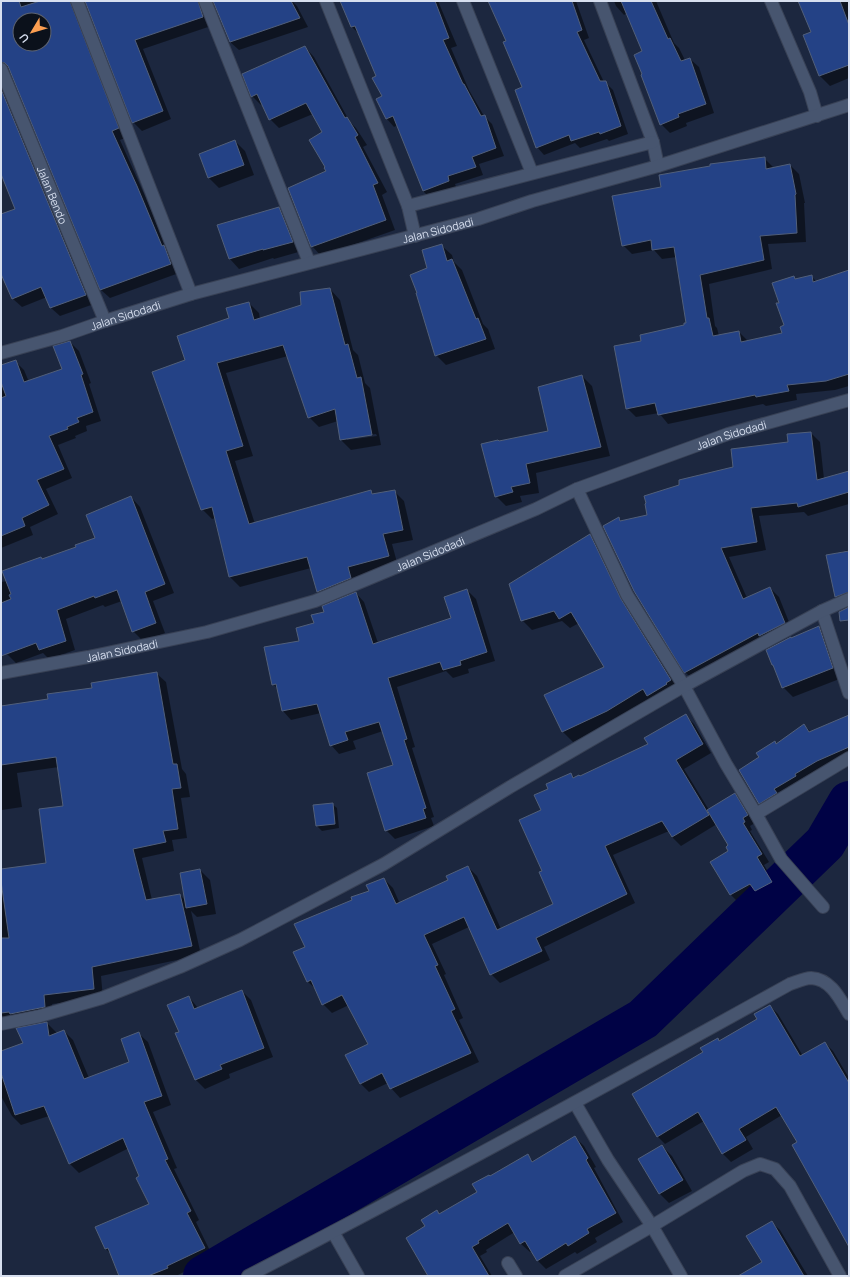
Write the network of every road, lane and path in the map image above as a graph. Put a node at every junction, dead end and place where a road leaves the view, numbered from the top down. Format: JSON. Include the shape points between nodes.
{"nodes":[{"id":1,"x":77,"y":1,"type":"edge"},
{"id":2,"x":205,"y":1,"type":"edge"},
{"id":3,"x":326,"y":1,"type":"edge"},
{"id":4,"x":463,"y":1,"type":"edge"},
{"id":5,"x":600,"y":1,"type":"edge"},
{"id":6,"x":771,"y":1,"type":"edge"},
{"id":7,"x":1,"y":69,"type":"edge"},
{"id":8,"x":849,"y":105,"type":"edge"},
{"id":9,"x":817,"y":116,"type":"junction"},
{"id":10,"x":653,"y":142,"type":"junction"},
{"id":11,"x":658,"y":166,"type":"junction"},
{"id":12,"x":532,"y":173,"type":"junction"},
{"id":13,"x":408,"y":206,"type":"junction"},
{"id":14,"x":415,"y":236,"type":"junction"},
{"id":15,"x":309,"y":262,"type":"junction"},
{"id":16,"x":191,"y":294,"type":"junction"},
{"id":17,"x":105,"y":321,"type":"junction"},
{"id":18,"x":1,"y":353,"type":"edge"},
{"id":19,"x":849,"y":400,"type":"edge"},
{"id":20,"x":577,"y":489,"type":"junction"},
{"id":21,"x":849,"y":599,"type":"edge"},
{"id":22,"x":822,"y":611,"type":"junction"},
{"id":23,"x":1,"y":673,"type":"edge"},
{"id":24,"x":684,"y":686,"type":"junction"},
{"id":25,"x":849,"y":693,"type":"edge"},
{"id":26,"x":849,"y":758,"type":"edge"},
{"id":27,"x":756,"y":814,"type":"junction"},
{"id":28,"x":822,"y":907,"type":"dead end"},
{"id":29,"x":849,"y":1014,"type":"edge"},
{"id":30,"x":1,"y":1024,"type":"edge"},
{"id":31,"x":575,"y":1103,"type":"junction"},
{"id":32,"x":652,"y":1226,"type":"junction"},
{"id":33,"x":333,"y":1232,"type":"junction"},
{"id":34,"x":508,"y":1263,"type":"dead end"},
{"id":35,"x":248,"y":1276,"type":"edge"},
{"id":36,"x":358,"y":1276,"type":"edge"},
{"id":37,"x":516,"y":1276,"type":"edge"},
{"id":38,"x":565,"y":1276,"type":"edge"},
{"id":39,"x":681,"y":1276,"type":"edge"},
{"id":40,"x":840,"y":1276,"type":"edge"}],
"edges":[{"from":1,"to":16,"type":"street"},
{"from":2,"to":15,"type":"street"},
{"from":3,"to":13,"type":"street"},
{"from":4,"to":12,"type":"street"},
{"from":5,"to":10,"type":"street"},
{"from":6,"to":9,"type":"street","via":[[810,92]]},
{"from":7,"to":17,"type":"street","name":"Jalan Bendo"},
{"from":8,"to":9,"type":"street","name":"Jalan Sidodadi"},
{"from":9,"to":11,"type":"street","name":"Jalan Sidodadi"},
{"from":10,"to":11,"type":"street"},
{"from":10,"to":12,"type":"street"},
{"from":11,"to":14,"type":"street","name":"Jalan Sidodadi"},
{"from":12,"to":13,"type":"street"},
{"from":13,"to":14,"type":"street"},
{"from":14,"to":15,"type":"street","name":"Jalan Sidodadi"},
{"from":15,"to":16,"type":"street","name":"Jalan Sidodadi"},
{"from":16,"to":17,"type":"street","name":"Jalan Sidodadi"},
{"from":17,"to":18,"type":"street","name":"Jalan Sidodadi"},
{"from":19,"to":20,"type":"street","name":"Jalan Sidodadi","via":[[728,434]]},
{"from":20,"to":23,"type":"street","name":"Jalan Sidodadi","via":[[536,509],[314,601],[207,632]]},
{"from":20,"to":24,"type":"street","via":[[627,595]]},
{"from":21,"to":22,"type":"street"},
{"from":22,"to":24,"type":"street"},
{"from":22,"to":25,"type":"street"},
{"from":24,"to":27,"type":"street"},
{"from":24,"to":30,"type":"street","via":[[510,786],[384,864],[240,940],[102,998]]},
{"from":26,"to":27,"type":"street"},
{"from":27,"to":28,"type":"street","via":[[782,860]]},
{"from":29,"to":31,"type":"street","via":[[837,994],[824,981],[810,978],[790,984]]},
{"from":31,"to":32,"type":"street","via":[[608,1160]]},
{"from":31,"to":33,"type":"street"},
{"from":32,"to":38,"type":"street"},
{"from":32,"to":39,"type":"street"},
{"from":32,"to":40,"type":"street","via":[[743,1171],[760,1164],[775,1169],[790,1186]]},
{"from":33,"to":35,"type":"street"},
{"from":33,"to":36,"type":"street"},
{"from":34,"to":37,"type":"street"}]}
